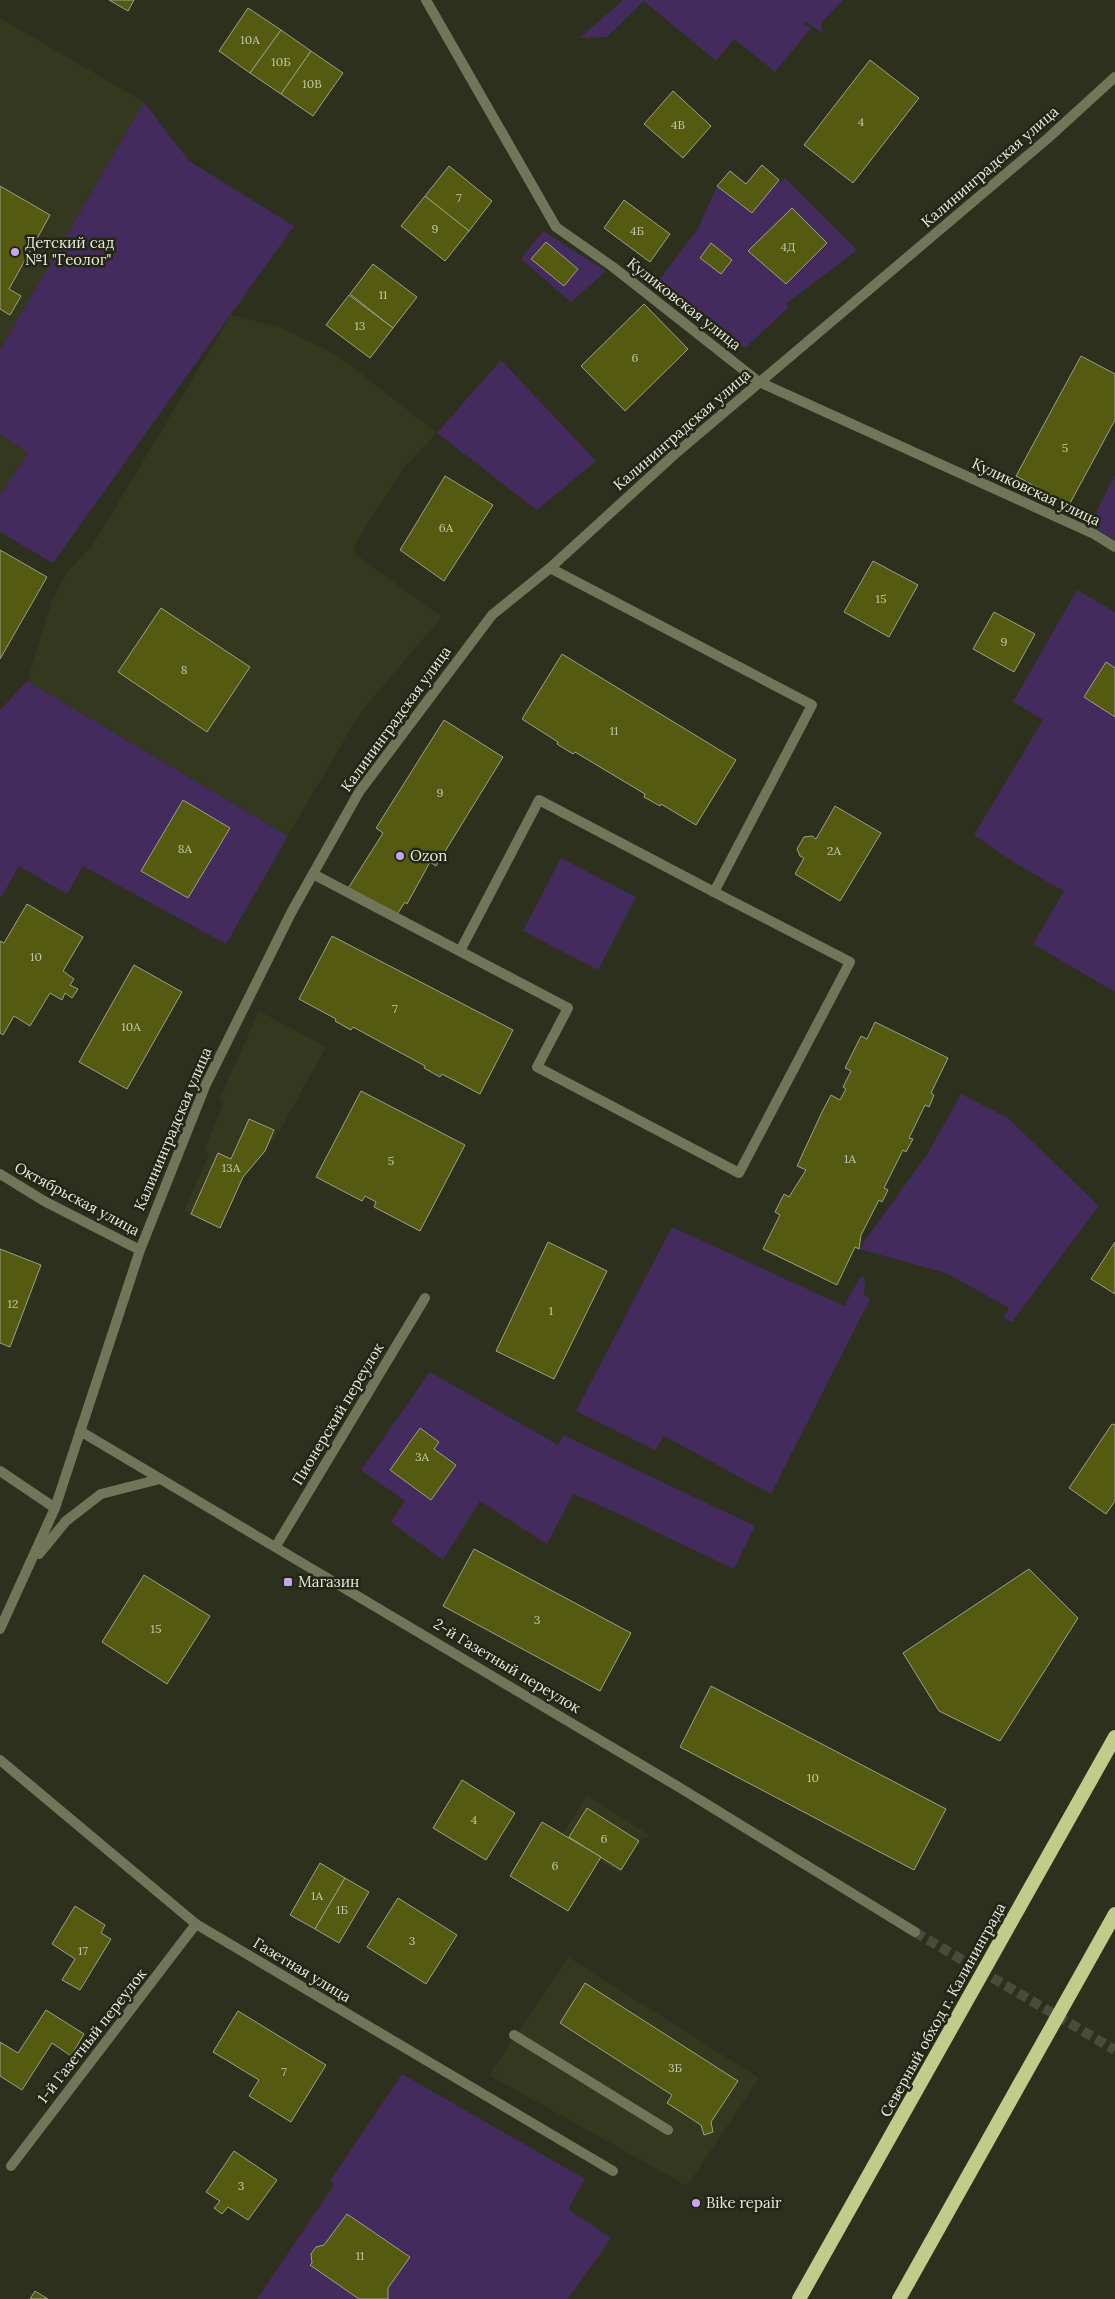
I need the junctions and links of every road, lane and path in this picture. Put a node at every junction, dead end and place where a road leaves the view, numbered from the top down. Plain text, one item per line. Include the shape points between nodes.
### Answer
1 (426, 0) edge
2 (1115, 77) edge
3 (759, 382) junction
4 (1115, 547) edge
5 (550, 568) junction
6 (313, 874) junction
7 (714, 892) junction
8 (460, 951) junction
9 (0, 1174) edge
10 (140, 1250) junction
11 (425, 1298) dead end
12 (80, 1432) junction
13 (0, 1471) edge
14 (160, 1479) junction
15 (55, 1508) junction
16 (276, 1546) junction
17 (31, 1565) junction
18 (0, 1629) edge
19 (1115, 1736) edge
20 (0, 1760) edge
21 (1115, 1914) edge
22 (196, 1924) junction
23 (915, 1932) tunnel mouth
24 (514, 2035) dead end
25 (668, 2130) dead end
26 (11, 2166) dead end
27 (613, 2171) dead end
28 (799, 2299) edge
29 (899, 2299) edge

1 - 3 street, Куликовская улица via 556,227 613,267
2 - 3 street, Калининградская улица via 1047,139
3 - 4 street, Куликовская улица via 1094,534
3 - 5 street, Калининградская улица
5 - 6 street, Калининградская улица via 492,615 359,792
5 - 7 street via 812,705
6 - 8 street
6 - 10 street, Калининградская улица via 206,1084
7 - 8 street via 539,800
7 - 8 street via 850,962 739,1173 537,1068 568,1008
9 - 10 street, Октябрьская улица
10 - 12 street, Калининградская улица
11 - 16 street, Пионерский переулок
12 - 14 street, 2-й Газетный переулок
12 - 15 street, Калининградская улица
13 - 15 street
14 - 16 street, 2-й Газетный переулок
14 - 17 street via 101,1494 66,1521
15 - 17 street, Калининградская улица
16 - 23 street, 2-й Газетный переулок
17 - 18 street, Калининградская улица
19 - 28 highway, Северный обход г. Калининграда
20 - 22 street, Газетная улица
21 - 29 highway
22 - 26 street, 1-й Газетный переулок
22 - 27 street, Газетная улица
24 - 25 street

